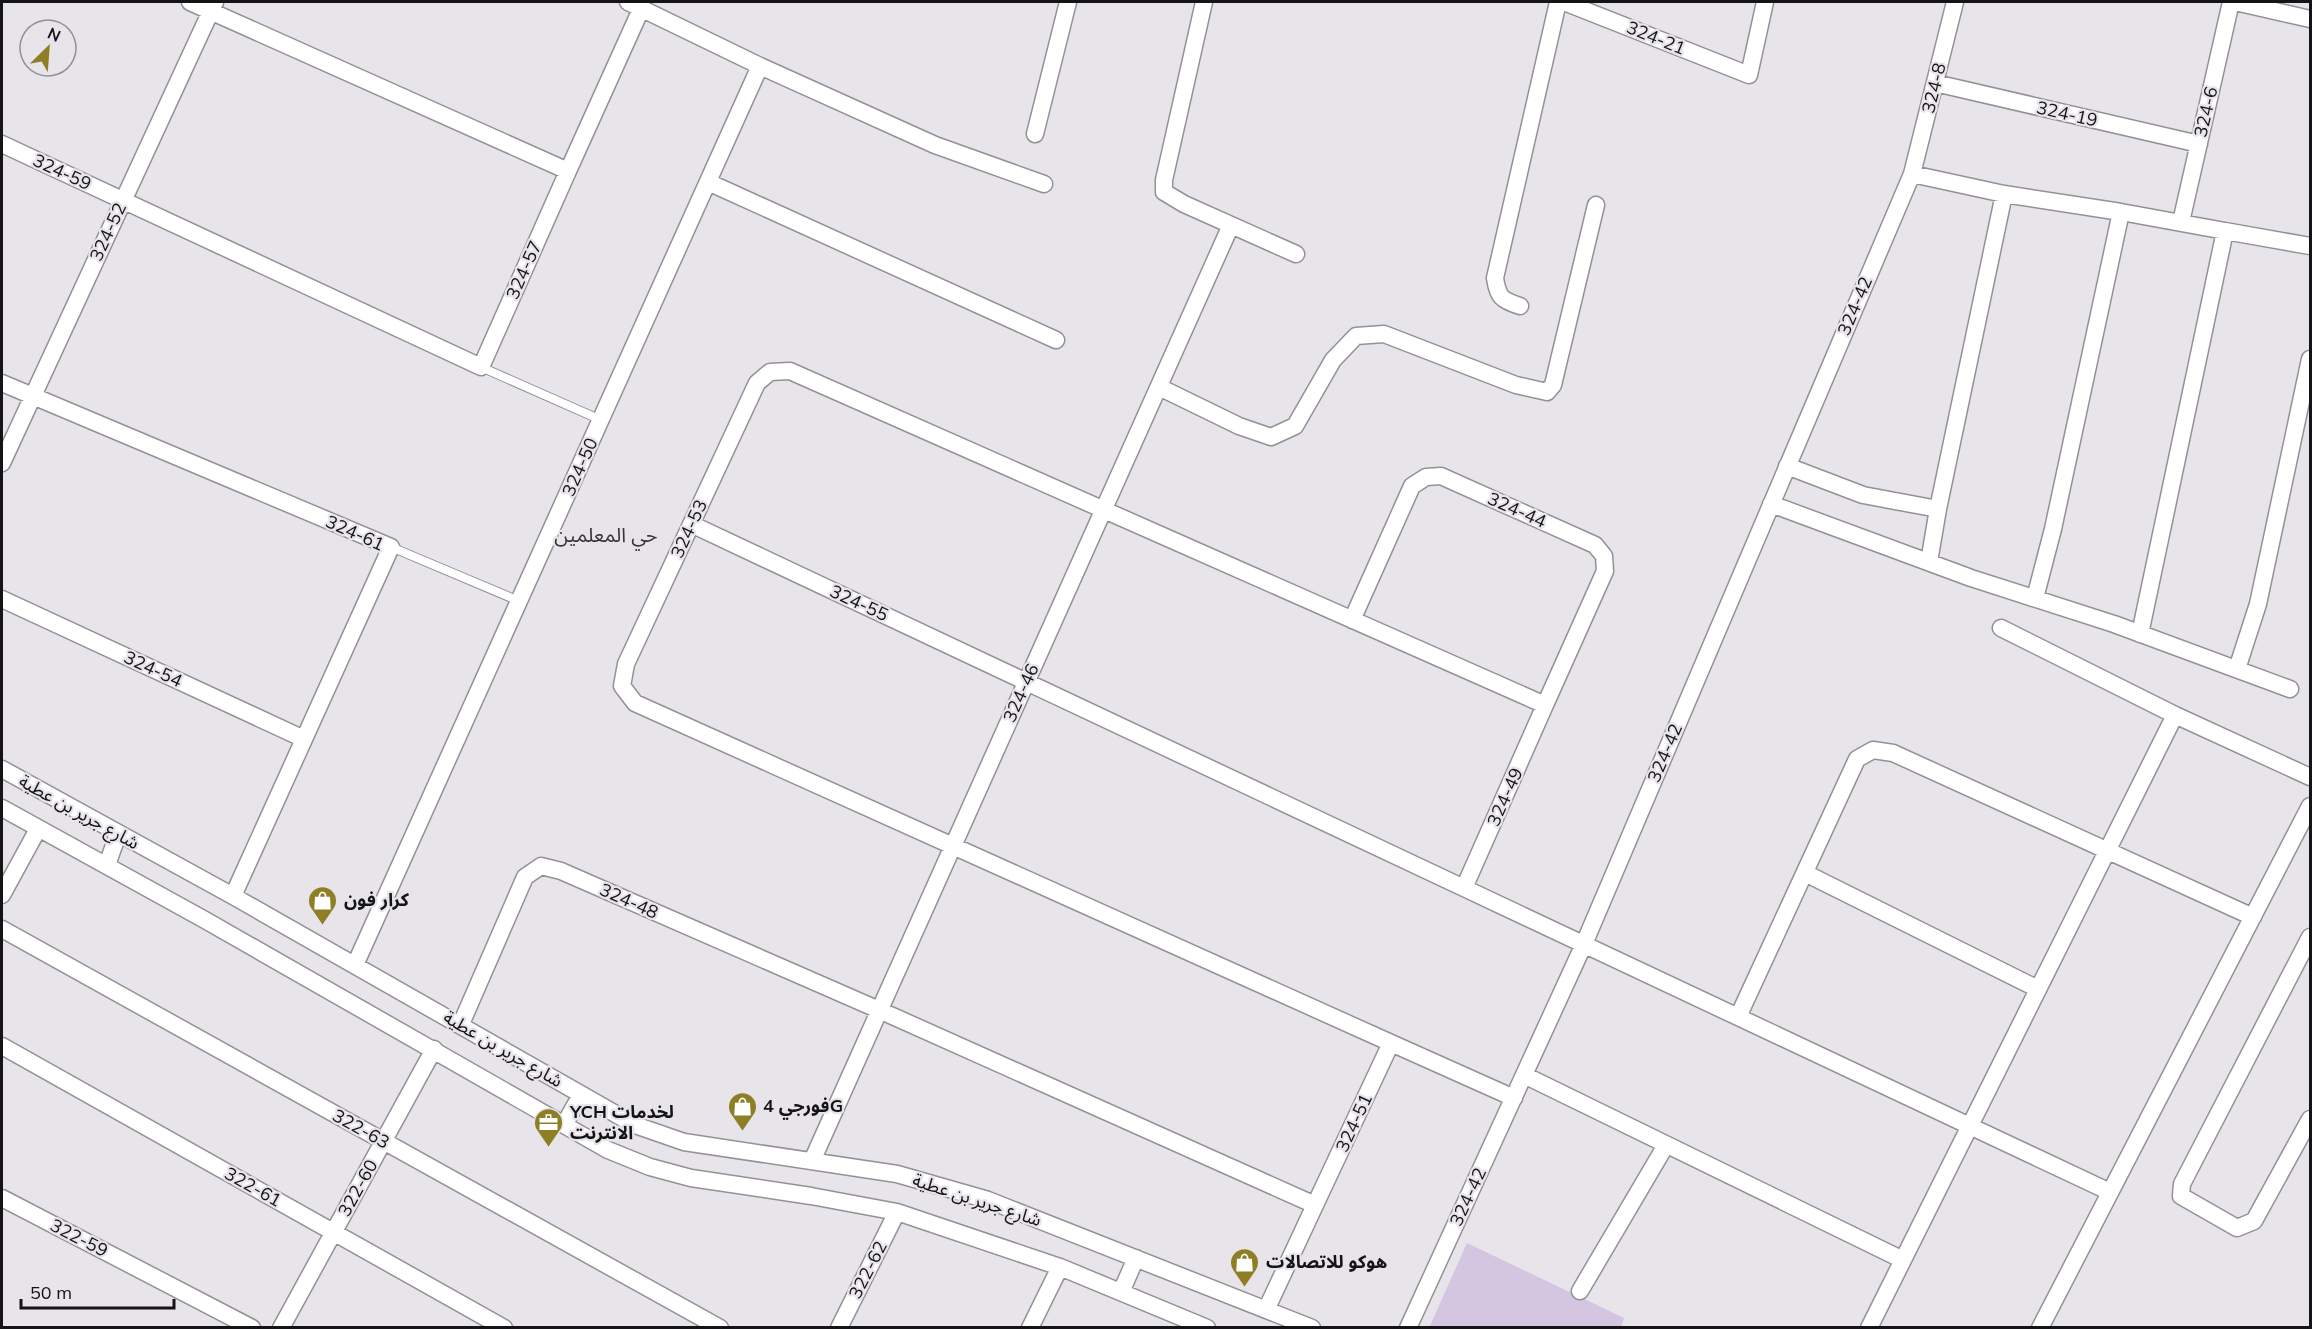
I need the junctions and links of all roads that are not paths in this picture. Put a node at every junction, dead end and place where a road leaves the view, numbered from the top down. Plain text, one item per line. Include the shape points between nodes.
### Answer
1 (190, 2) edge
2 (1068, 2) edge
3 (1204, 2) edge
4 (1558, 2) edge
5 (1564, 2) edge
6 (1765, 2) edge
7 (1955, 2) edge
8 (2233, 2) edge
9 (635, 4) edge
10 (213, 6) edge
11 (2310, 19) edge
12 (760, 66) junction
13 (1935, 83) junction
14 (1035, 134) dead end
15 (2, 144) edge
16 (2199, 144) junction
17 (568, 171) junction
18 (1912, 174) junction
19 (708, 182) junction
20 (1044, 183) dead end
21 (2004, 194) junction
22 (123, 200) junction
23 (1596, 205) dead end
24 (2121, 212) junction
25 (2181, 222) junction
26 (1231, 225) junction
27 (2225, 231) junction
28 (2310, 246) edge
29 (1296, 254) dead end
30 (1520, 306) dead end
31 (1056, 340) dead end
32 (2310, 359) edge
33 (481, 367) junction
34 (2, 383) edge
35 (1159, 387) junction
36 (32, 396) junction
37 (601, 420) junction
38 (2, 463) edge
39 (1787, 466) junction
40 (1771, 504) junction
41 (1104, 508) junction
42 (1938, 509) junction
43 (691, 524) junction
44 (391, 547) junction
45 (1929, 562) junction
46 (2035, 598) junction
47 (2, 599) edge
48 (519, 601) junction
49 (1352, 620) junction
50 (2001, 628) dead end
51 (2140, 634) junction
52 (2237, 669) junction
53 (1027, 682) junction
54 (2290, 690) dead end
55 (1545, 705) junction
56 (2175, 715) junction
57 (304, 738) junction
58 (2, 769) edge
59 (2310, 777) edge
60 (2310, 806) edge
61 (2, 808) edge
62 (38, 829) junction
63 (118, 834) junction
64 (953, 846) junction
65 (2108, 850) junction
66 (107, 865) junction
67 (1805, 873) junction
68 (1464, 888) junction
69 (2, 895) edge
70 (233, 896) junction
71 (2253, 917) junction
72 (2, 929) edge
73 (2310, 937) edge
74 (1584, 944) junction
75 (355, 966) junction
76 (2038, 989) junction
77 (879, 1010) junction
78 (1738, 1017) junction
79 (461, 1024) junction
80 (1391, 1043) junction
81 (2, 1046) edge
82 (434, 1049) junction
83 (1524, 1076) junction
84 (581, 1095) junction
85 (1514, 1098) junction
86 (2310, 1119) edge
87 (564, 1125) junction
88 (1970, 1125) junction
89 (383, 1141) junction
90 (1666, 1144) junction
91 (812, 1161) junction
92 (2110, 1192) junction
93 (2, 1198) edge
94 (1315, 1206) junction
95 (897, 1212) junction
96 (333, 1232) junction
97 (1136, 1258) junction
98 (1903, 1260) junction
99 (1060, 1267) junction
100 (1121, 1292) junction
101 (1580, 1292) dead end
102 (1267, 1308) junction
103 (1205, 1327) edge
104 (252, 1328) edge
105 (281, 1328) edge
106 (504, 1328) edge
107 (720, 1328) edge
108 (839, 1328) edge
109 (1030, 1328) edge
110 (1312, 1328) edge
111 (1407, 1328) edge
112 (1869, 1328) edge
113 (2040, 1328) edge

1 - 10 street
2 - 14 street
3 - 26 street via 1164,192
4 - 30 street via 1495,278 1497,293
5 - 6 street, 324-21 via 1749,75
7 - 13 street, 324-8
8 - 11 street
8 - 16 street, 324-6
9 - 12 street
9 - 17 street, 324-57
10 - 17 street
10 - 22 street, 324-52
12 - 19 street, 324-50
12 - 20 street via 935,145
13 - 16 street, 324-19
13 - 18 street, 324-8
15 - 22 street, 324-59
16 - 25 street, 324-6
17 - 33 street, 324-57
18 - 21 street
18 - 39 street, 324-42
19 - 31 street
19 - 37 street, 324-50
21 - 24 street
21 - 42 street
22 - 33 street
22 - 36 street, 324-52
23 - 35 street via 1553,385 1547,392 1516,385 1384,334 1356,336 1333,360 1295,426 1272,437 1239,426
24 - 25 street
24 - 46 street via 2054,530
25 - 27 street
26 - 29 street
26 - 35 street, 324-46
27 - 28 street
27 - 51 street
32 - 52 street via 2258,604
33 - 37 lane
34 - 36 street, 324-61
35 - 41 street, 324-46
36 - 38 street, 324-52
36 - 44 street, 324-61
37 - 48 street, 324-50
39 - 40 street, 324-42
39 - 42 street via 1863,495
40 - 45 street
40 - 74 street, 324-42
41 - 43 street, 324-53 via 790,371 780,371 770,372 757,383
41 - 49 street
41 - 53 street, 324-46
42 - 45 street
43 - 53 street, 324-55
43 - 64 street, 324-53 via 627,664 622,686 635,703
44 - 48 lane
44 - 57 street, 324-61
45 - 46 street
46 - 51 street
47 - 57 street, 324-54
48 - 75 street, 324-50
49 - 55 street
49 - 55 street, 324-44 via 1412,486 1426,477 1441,476 1595,545 1604,556 1605,571
50 - 56 street
51 - 52 street
52 - 54 street
53 - 64 street, 324-46
53 - 68 street
55 - 68 street, 324-49
56 - 59 street
56 - 65 street
57 - 70 street, 324-61
58 - 63 street, شارع جرير بن عطية
60 - 71 street
61 - 62 street, شارع جرير بن عطية
62 - 66 street, شارع جرير بن عطية
62 - 69 street
63 - 66 street
63 - 70 street, شارع جرير بن عطية
64 - 77 street, 324-46
64 - 80 street
65 - 67 street via 1893,753 1873,750 1857,759
65 - 71 street
65 - 76 street
66 - 82 street, شارع جرير بن عطية
67 - 76 street
67 - 78 street
68 - 74 street
70 - 75 street, شارع جرير بن عطية
71 - 92 street
72 - 89 street, 322-63
73 - 86 street via 2182,1184 2181,1196 2237,1228 2254,1221
74 - 78 street
74 - 83 street, 324-42
75 - 79 street, شارع جرير بن عطية
76 - 88 street
77 - 79 street, 324-48 via 561,871 541,866 525,877
77 - 91 street, 324-46
77 - 94 street
78 - 88 street
79 - 84 street, شارع جرير بن عطية
80 - 85 street
80 - 94 street, 324-51
81 - 96 street, 322-61
82 - 87 street, شارع جرير بن عطية
82 - 89 street, 322-60
83 - 85 street, 324-42
83 - 90 street
84 - 87 street
84 - 91 street, شارع جرير بن عطية via 635,1125 684,1142
85 - 111 street, 324-42
87 - 95 street, شارع جرير بن عطية via 609,1150 691,1178
88 - 92 street
88 - 98 street
89 - 96 street, 322-60
89 - 107 street, 322-63
90 - 98 street
90 - 101 street
91 - 97 street, شارع جرير بن عطية via 897,1174 988,1200
92 - 113 street
93 - 104 street, 322-59
94 - 102 street, 324-51
95 - 99 street, شارع جرير بن عطية
95 - 108 street, 322-62
96 - 105 street, 322-60
96 - 106 street, 322-61
97 - 100 street
97 - 102 street, شارع جرير بن عطية
98 - 112 street
99 - 100 street, شارع جرير بن عطية
99 - 109 street
100 - 103 street, شارع جرير بن عطية
102 - 110 street, شارع جرير بن عطية

